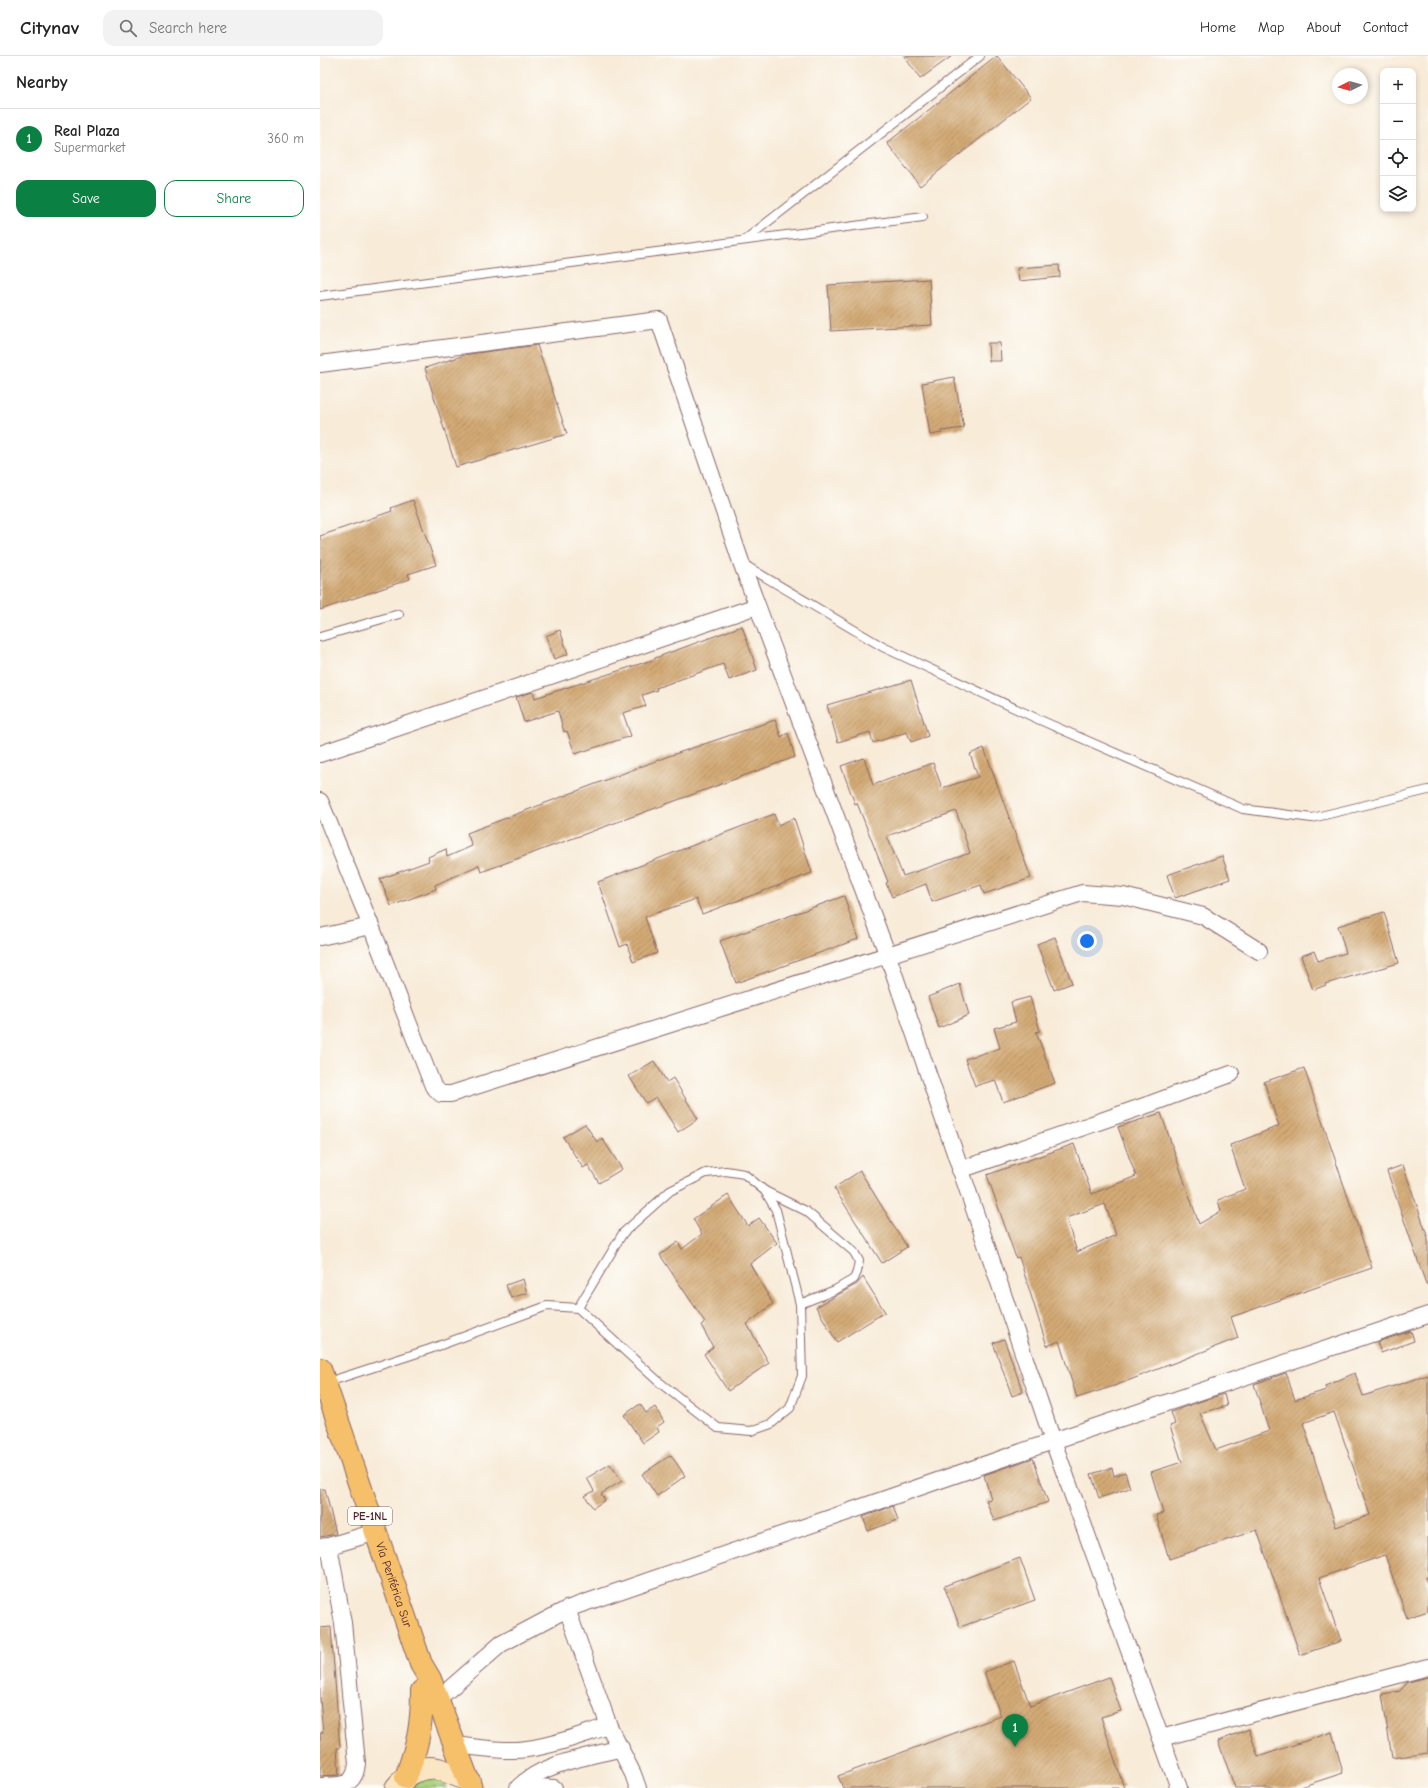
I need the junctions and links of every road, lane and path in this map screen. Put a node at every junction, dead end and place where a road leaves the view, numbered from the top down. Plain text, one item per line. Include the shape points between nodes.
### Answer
1 (980, 56) edge
2 (923, 217) dead end
3 (744, 240) junction
4 (320, 296) edge
5 (320, 364) edge
6 (741, 562) junction
7 (757, 606) junction
8 (399, 614) dead end
9 (320, 637) edge
10 (320, 754) edge
11 (1428, 790) edge
12 (320, 801) edge
13 (371, 926) junction
14 (320, 937) edge
15 (1259, 951) dead end
16 (888, 956) junction
17 (1231, 1074) dead end
18 (960, 1170) junction
19 (765, 1191) junction
20 (800, 1304) junction
21 (578, 1308) junction
22 (1428, 1315) edge
23 (323, 1376) edge
24 (1053, 1441) junction
25 (376, 1532) junction
26 (325, 1547) edge
27 (567, 1610) junction
28 (1428, 1667) edge
29 (430, 1695) junction
30 (609, 1726) junction
31 (1161, 1738) junction
32 (456, 1745) junction
33 (621, 1748) junction
34 (462, 1782) edge
35 (401, 1784) edge
36 (320, 1786) edge
37 (519, 1787) edge
38 (554, 1788) edge
39 (638, 1788) edge
40 (1179, 1788) edge

1 - 3 lane
2 - 3 lane
3 - 4 lane
5 - 6 street via 659,320
6 - 7 street
6 - 11 lane via 883,648 1242,809 1312,818
7 - 10 street
7 - 16 street
8 - 9 lane
12 - 13 street
13 - 14 street
13 - 16 street via 433,1086 441,1094 459,1092
15 - 16 street via 1203,916 1124,896 1082,893
16 - 18 street
17 - 18 street
18 - 24 street
19 - 20 lane via 776,1210
19 - 20 lane via 806,1211 854,1252 859,1262 854,1279
19 - 21 lane via 744,1174 726,1171 706,1173 670,1191 623,1233
20 - 21 lane via 802,1376 790,1408 771,1424 751,1431 718,1428 659,1382
21 - 23 lane via 547,1306 430,1349
22 - 24 street
23 - 25 highway, Vía Periférica Sur / PE-1NL
24 - 27 street
24 - 31 street
25 - 26 street
25 - 29 highway, Vía Periférica Sur / PE-1NL
26 - 36 street via 343,1623 357,1764 353,1780 348,1783
27 - 29 street via 501,1644
27 - 30 street
28 - 31 street
29 - 32 highway, Vía Periférica Sur / PE-1NL
29 - 34 highway, Vía Periférica Sur / PE-1NL
29 - 35 highway via 416,1749
30 - 32 street via 542,1746 518,1750
30 - 33 street
31 - 40 street
32 - 34 highway, Vía Periférica Sur / PE-1NL
33 - 37 street via 552,1767 536,1774
33 - 39 street
34 - 35 main road via 435,1767 420,1770
37 - 38 street

